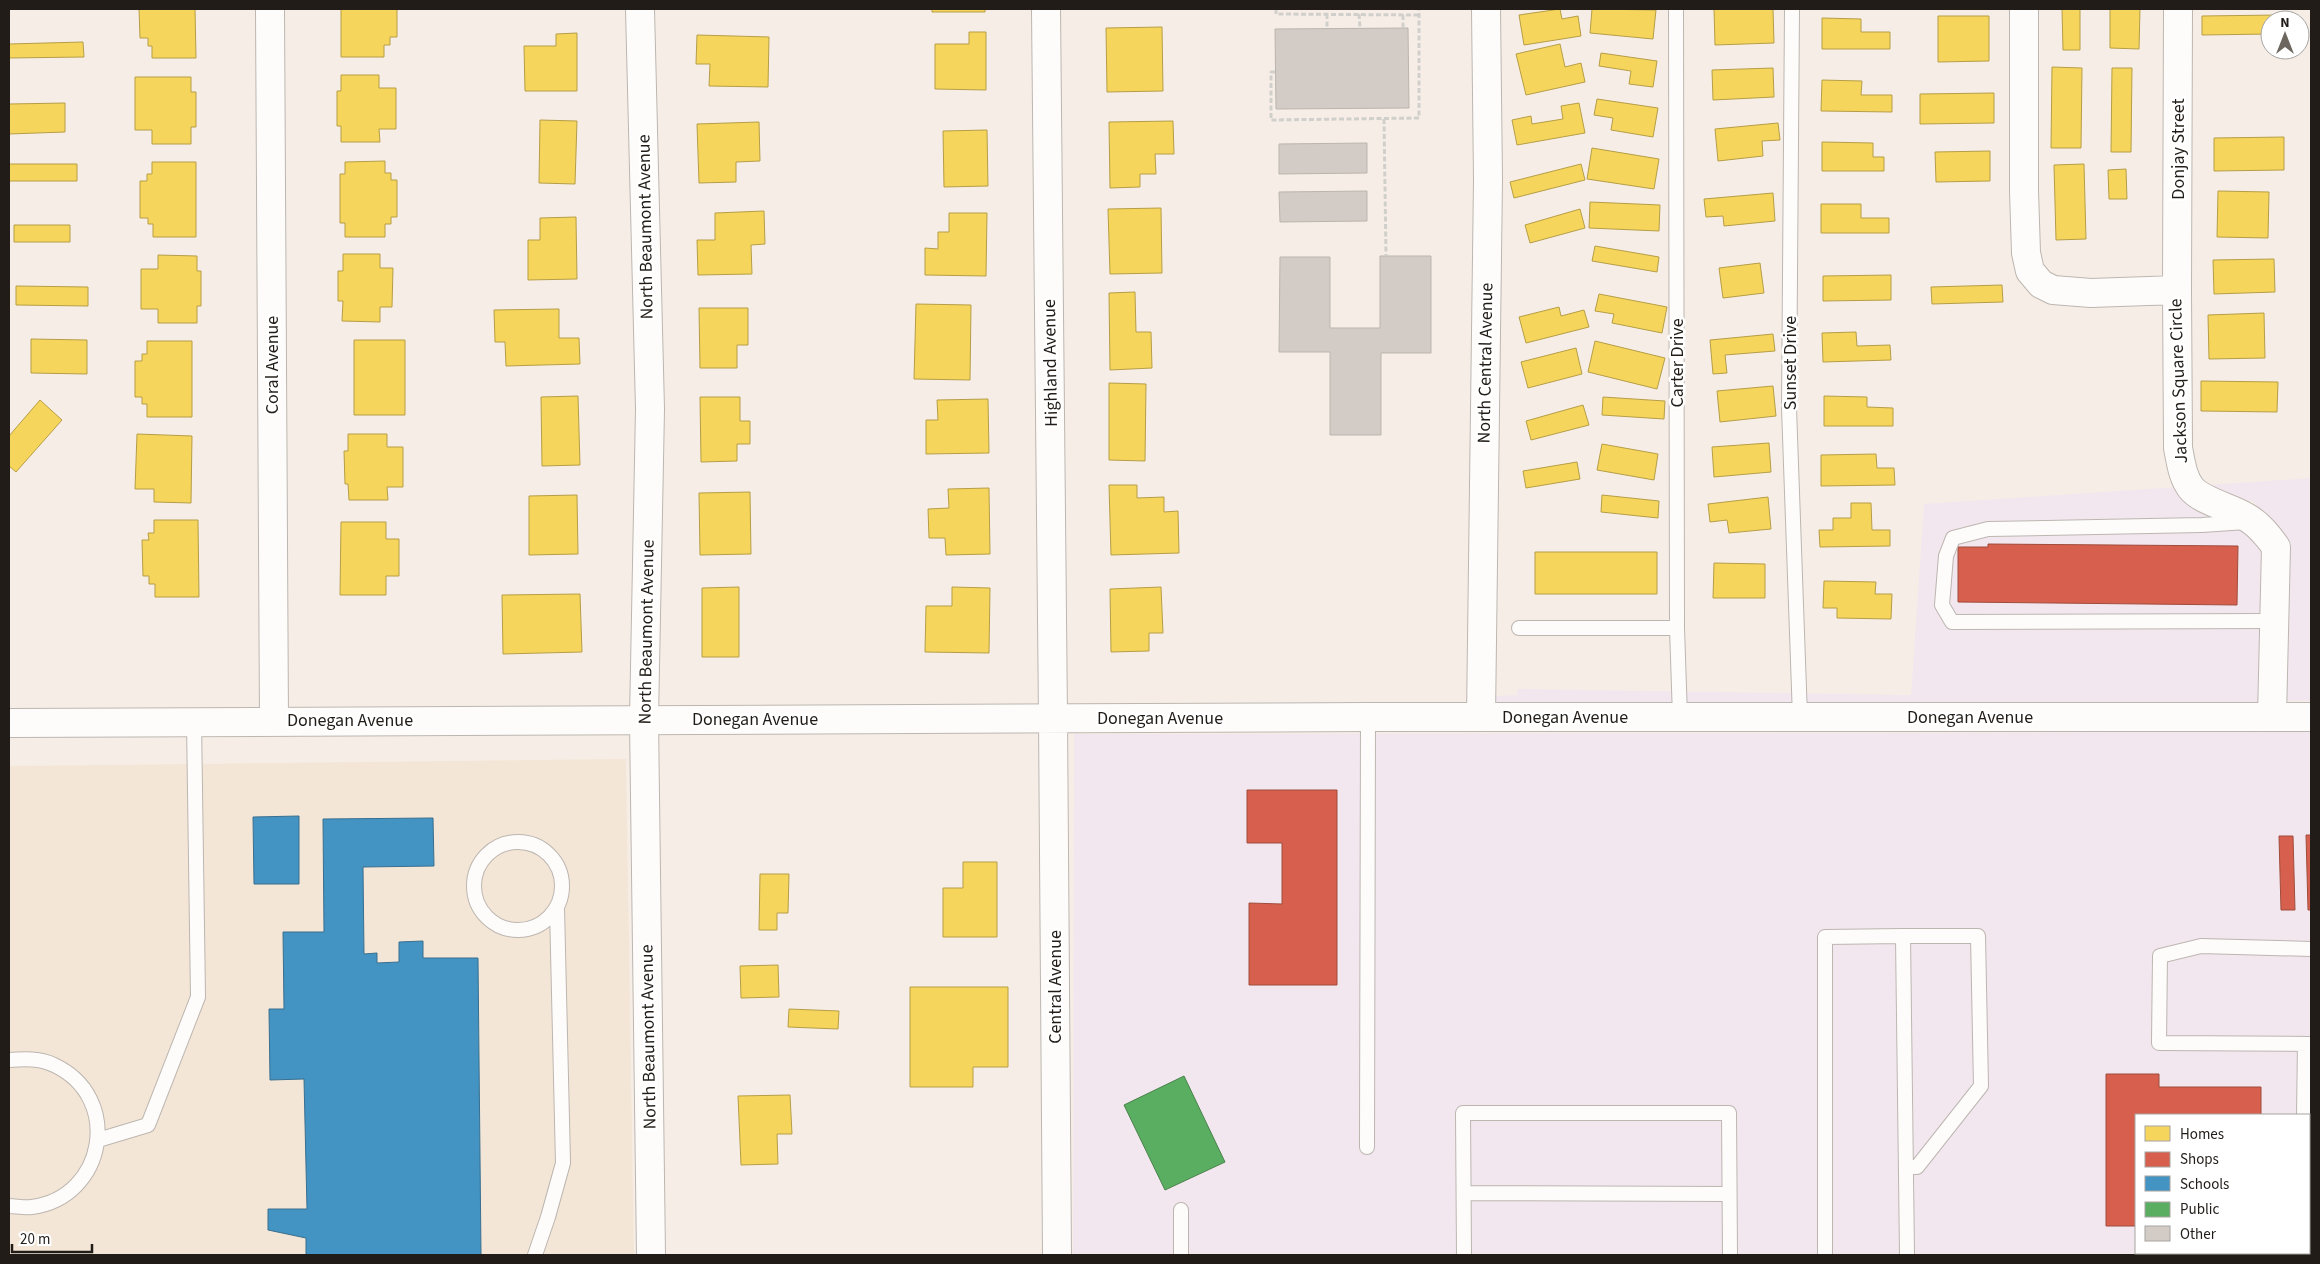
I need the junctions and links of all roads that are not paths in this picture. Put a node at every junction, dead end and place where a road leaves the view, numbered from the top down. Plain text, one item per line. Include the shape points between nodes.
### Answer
1 (270, 9) edge
2 (640, 9) edge
3 (1046, 9) edge
4 (1486, 9) edge
5 (1676, 9) edge
6 (1792, 9) edge
7 (2024, 9) edge
8 (2178, 9) edge
9 (2177, 290) junction
10 (2253, 522) junction
11 (2274, 621) junction
12 (1519, 628) dead end
13 (1677, 628) junction
14 (1368, 717) junction
15 (1481, 717) junction
16 (1680, 717) junction
17 (1800, 717) junction
18 (2272, 717) junction
19 (2311, 717) edge
20 (1053, 718) junction
21 (644, 719) junction
22 (194, 721) junction
23 (274, 721) junction
24 (9, 722) edge
25 (557, 908) junction
26 (1903, 936) junction
27 (2311, 949) edge
28 (2308, 1044) edge
29 (9, 1060) edge
30 (2304, 1114) edge
31 (98, 1140) junction
32 (1367, 1147) dead end
33 (1906, 1167) junction
34 (1464, 1193) junction
35 (1730, 1194) junction
36 (9, 1206) edge
37 (1181, 1210) dead end
38 (535, 1255) edge
39 (651, 1255) edge
40 (1057, 1255) edge
41 (1181, 1255) edge
42 (1464, 1255) edge
43 (1730, 1255) edge
44 (1825, 1255) edge
45 (1907, 1255) edge

1 - 23 street, Coral Avenue
2 - 21 street, North Beaumont Avenue via 650,409
3 - 20 street, Highland Avenue
4 - 15 street, North Central Avenue via 1488,190
5 - 13 lane, Carter Drive
6 - 17 lane, Sunset Drive via 1789,408
7 - 9 street, Jackson Square Circle via 2024,191 2026,253 2030,272 2041,284 2053,290 2092,293
8 - 9 street, Donjay Street
9 - 10 street, Jackson Square Circle via 2178,448 2182,472 2192,489
10 - 11 street, Jackson Square Circle via 2276,548
10 - 11 lane via 1988,529 1953,538 1946,556 1942,605 1952,622
11 - 18 street, Jackson Square Circle
12 - 13 lane
13 - 16 lane, Carter Drive
14 - 15 street, Donegan Avenue
14 - 20 street, Donegan Avenue
14 - 32 lane
15 - 16 street, Donegan Avenue
16 - 17 street, Donegan Avenue
17 - 18 street, Donegan Avenue
18 - 19 street, Donegan Avenue
20 - 21 street, Donegan Avenue
20 - 40 street, Central Avenue
21 - 23 street, Donegan Avenue
21 - 39 street, North Beaumont Avenue
22 - 23 street, Donegan Avenue
22 - 24 street, Donegan Avenue
22 - 31 lane via 198,997 148,1126
25 - 25 lane via 562,881 558,868 539,848 526,843 499,846 478,866 474,896 480,910 504,928 520,930 534,927
25 - 38 lane via 563,1163
26 - 33 lane
26 - 33 lane via 1978,936 1981,1086 1917,1168
26 - 44 lane via 1825,936
27 - 28 lane via 2201,946 2160,956 2160,1043
28 - 30 lane
29 - 31 lane via 30,1059 53,1065 73,1077 88,1095 97,1117
31 - 36 lane via 92,1165 76,1186 56,1200 31,1208
33 - 45 lane
34 - 35 lane
34 - 35 lane via 1463,1113 1729,1113
34 - 42 lane
35 - 43 lane
37 - 41 lane

